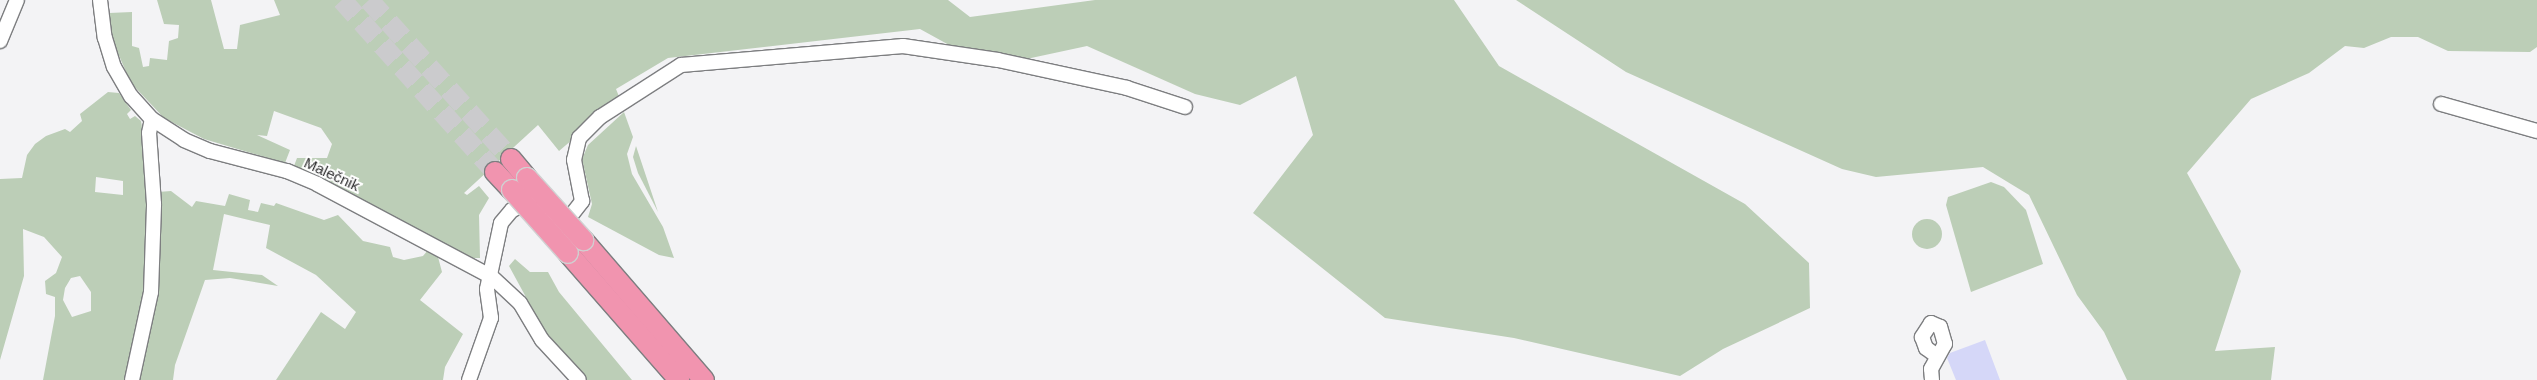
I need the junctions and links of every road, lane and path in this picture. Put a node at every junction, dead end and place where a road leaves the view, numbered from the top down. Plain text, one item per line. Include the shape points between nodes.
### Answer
1 (17, 0) edge
2 (100, 0) edge
3 (0, 41) edge
4 (2441, 104) dead end
5 (1186, 107) dead end
6 (152, 119) junction
7 (2537, 131) edge
8 (511, 159) tunnel mouth
9 (495, 172) tunnel mouth
10 (519, 184) junction
11 (492, 277) junction
12 (1937, 356) dead end
13 (132, 380) edge
14 (469, 380) edge
15 (579, 380) edge
16 (680, 380) edge
17 (704, 380) edge
18 (1932, 380) edge

1 - 3 street
2 - 6 street, Malečnik via 105,38 114,67 132,96
4 - 7 street
5 - 11 street via 1127,88 998,60 903,46 681,65 600,117 579,138 574,160 582,201 566,225 559,229 552,227 532,206 523,205 512,210 501,223 492,254
6 - 11 street, Malečnik via 184,140 210,151 287,171 317,184
6 - 13 street via 149,133 154,204 151,292
8 - 10 highway
9 - 10 highway
10 - 16 highway, bridge via 568,254
10 - 17 highway, bridge via 583,240
11 - 14 street via 487,289 491,318
11 - 15 street, Malečnik via 520,303 542,340
12 - 18 street

